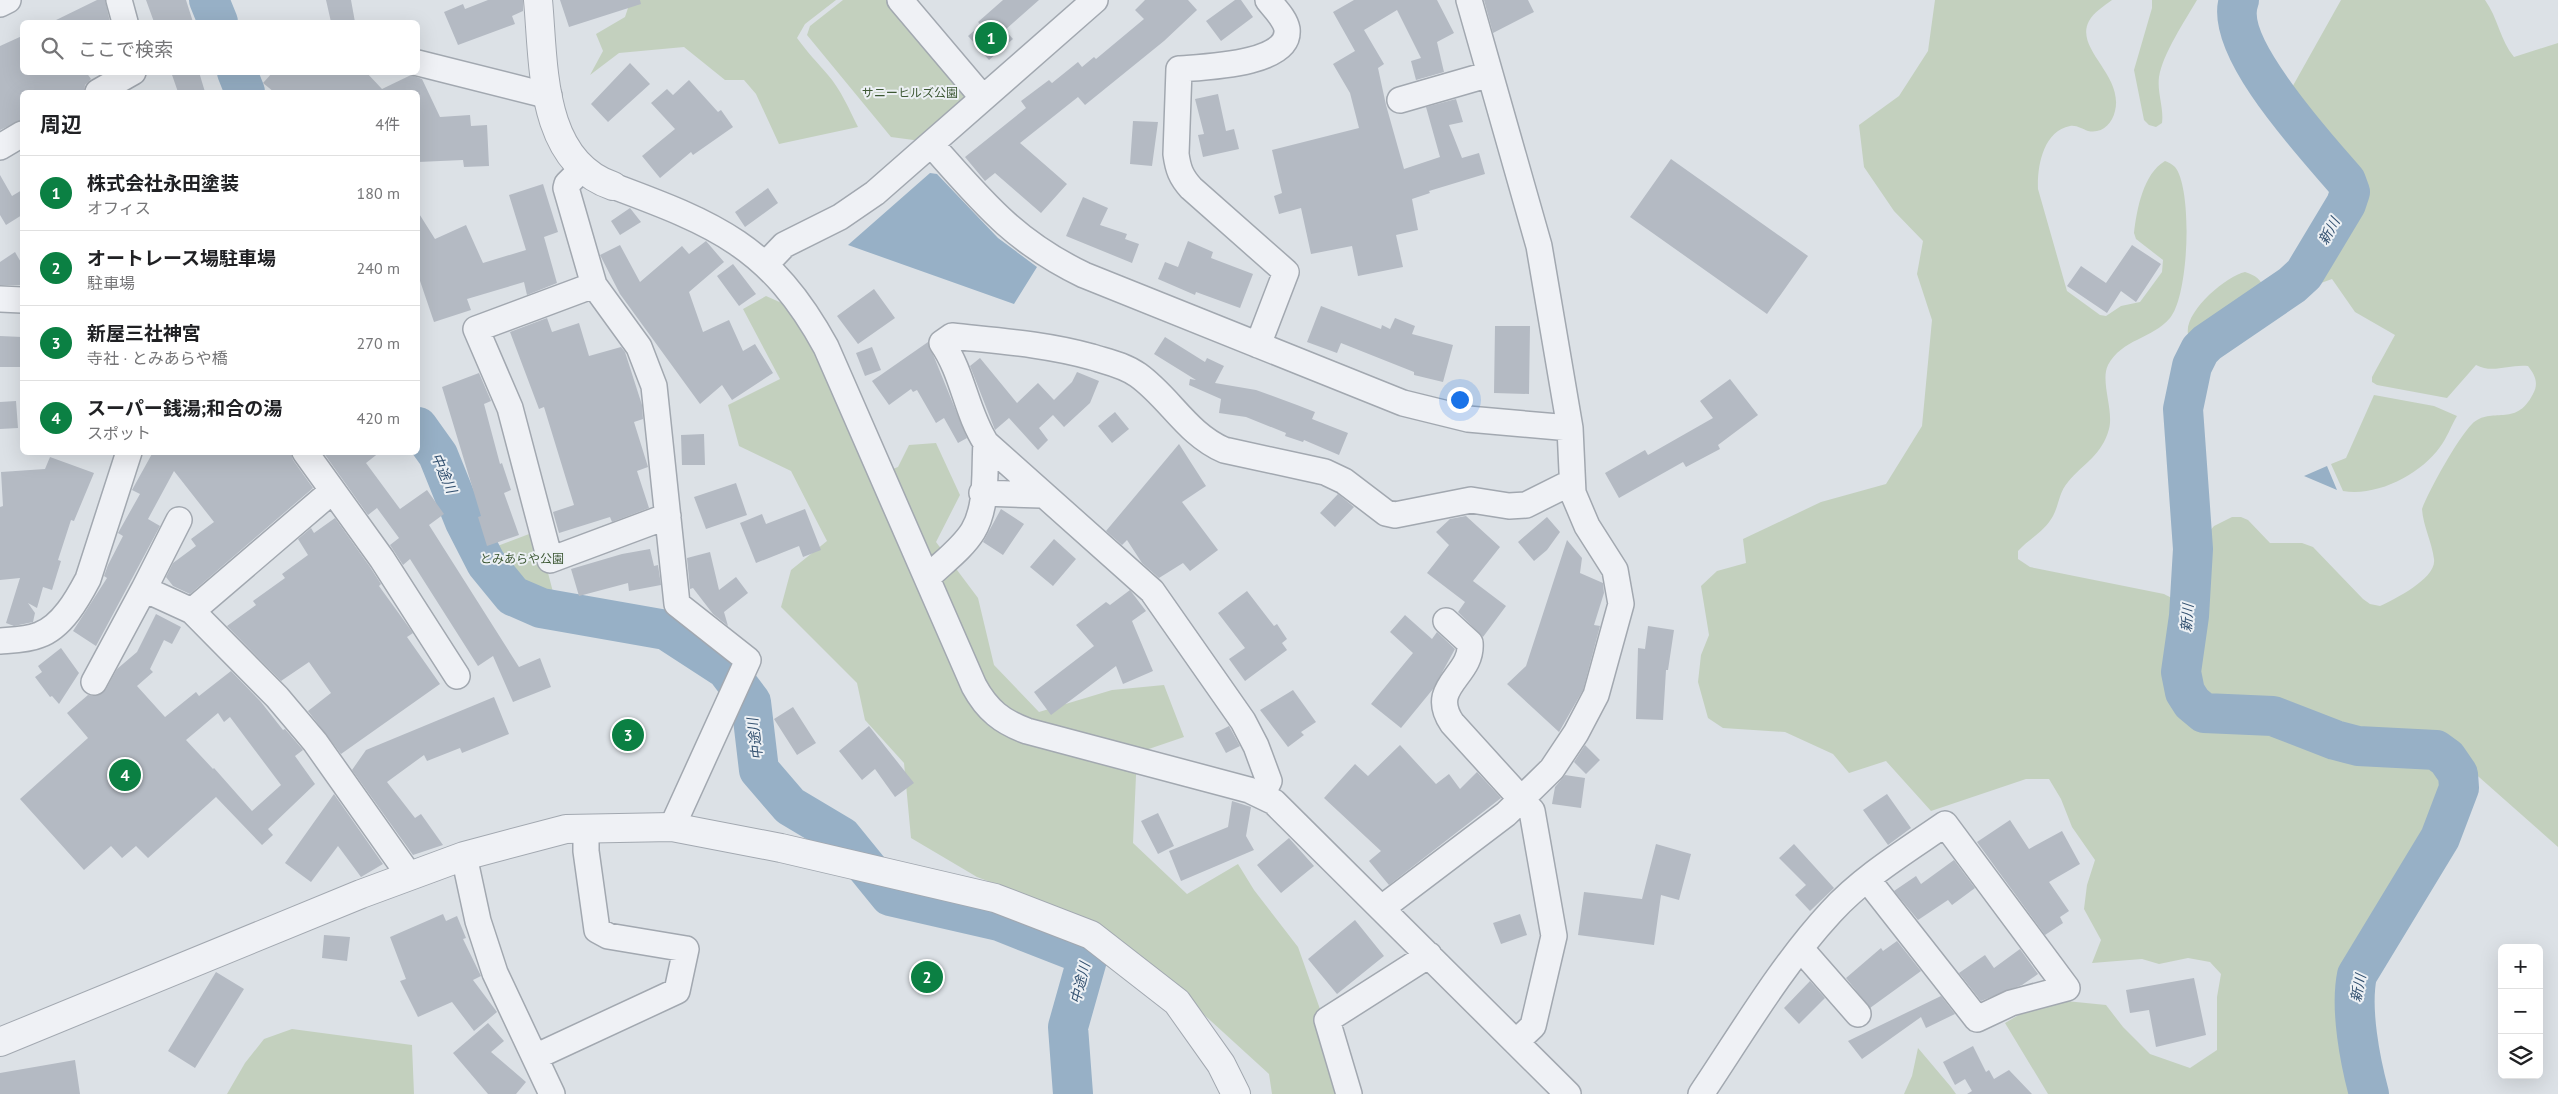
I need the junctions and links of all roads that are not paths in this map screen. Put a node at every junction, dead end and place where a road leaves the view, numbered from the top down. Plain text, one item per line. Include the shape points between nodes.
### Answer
1 (8, 0) edge
2 (119, 0) edge
3 (538, 0) edge
4 (900, 0) edge
5 (1095, 0) edge
6 (1268, 0) edge
7 (1469, 0) edge
8 (0, 4) edge
9 (124, 20) edge
10 (420, 64) edge
11 (1490, 74) junction
12 (128, 75) edge
13 (102, 90) edge
14 (549, 96) junction
15 (983, 98) junction
16 (1400, 100) dead end
17 (20, 135) edge
18 (931, 144) junction
19 (0, 147) edge
20 (583, 168) junction
21 (613, 186) joint
22 (765, 265) junction
23 (594, 285) junction
24 (0, 299) edge
25 (20, 300) edge
26 (1258, 345) junction
27 (1570, 428) junction
28 (986, 443) junction
29 (128, 455) edge
30 (307, 455) edge
31 (1572, 482) junction
32 (332, 492) junction
33 (982, 493) junction
34 (1041, 495) junction
35 (668, 516) junction
36 (178, 520) dead end
37 (927, 578) junction
38 (144, 589) junction
39 (192, 611) junction
40 (1446, 621) dead end
41 (0, 641) edge
42 (457, 676) dead end
43 (94, 682) dead end
44 (1262, 795) junction
45 (1522, 800) junction
46 (672, 827) junction
47 (586, 829) junction
48 (464, 856) junction
49 (409, 875) junction
50 (1868, 879) junction
51 (1382, 908) junction
52 (1801, 949) junction
53 (1429, 955) junction
54 (1858, 1014) dead end
55 (0, 1042) edge
56 (1516, 1042) junction
57 (535, 1057) junction
58 (552, 1094) edge
59 (1236, 1094) edge
60 (1350, 1094) edge
61 (1568, 1094) edge
62 (1701, 1094) edge

1 - 8 street
2 - 9 street
3 - 14 street
4 - 15 street
5 - 15 street
6 - 26 street via 1287,29 1285,41 1278,50 1236,64 1179,69 1176,145 1177,167 1182,178 1286,272
7 - 11 street
10 - 14 street
11 - 16 street
11 - 27 street via 1538,246
12 - 13 street
14 - 20 street via 560,138 568,153
15 - 18 street
17 - 19 street
18 - 22 street via 858,206 784,245
18 - 26 street via 1008,227 1057,262
20 - 21 street
20 - 23 street via 566,188
21 - 22 street via 712,226
22 - 37 street via 797,299 826,347
23 - 35 street via 639,347 654,386
23 - 35 street via 476,328 510,408 550,560
24 - 25 street
26 - 27 street via 1372,392 1435,412 1502,423
27 - 31 street
28 - 31 street via 976,427 955,367 942,343 952,336 1050,346 1118,364 1140,376 1187,426 1210,444 1232,452 1325,472 1344,481 1386,513 1403,514 1471,500 1518,506 1534,502
28 - 33 street
28 - 34 street
29 - 41 street via 88,578 78,598 42,635
30 - 32 street
31 - 45 street via 1579,510 1615,570 1621,604 1603,674 1587,714 1552,769
32 - 39 street
32 - 42 street via 382,559
33 - 34 street
33 - 37 street via 982,507 973,531
34 - 44 street via 1152,592 1250,733 1269,781
35 - 46 street via 677,604 748,660
36 - 38 street
37 - 44 street via 983,702 1010,725
38 - 39 street
38 - 43 street
39 - 49 street via 277,697 315,742
40 - 45 street via 1470,643 1471,653 1448,687 1444,699 1445,712
44 - 51 street via 1285,812
45 - 51 street
45 - 56 street via 1532,811 1554,936 1533,1026
46 - 47 street
46 - 59 street via 995,898 1091,935 1176,1002 1221,1064
47 - 48 street via 566,829
47 - 57 street via 597,930 608,936 686,949 676,991
48 - 49 street
48 - 57 street via 478,920 495,973
49 - 55 street
50 - 50 street via 1945,824 2068,988 2012,1003 1977,1020
50 - 52 street via 1831,911
51 - 53 street
52 - 54 street
52 - 62 street
53 - 56 street
53 - 60 street via 1327,1020
56 - 61 street
57 - 58 street

